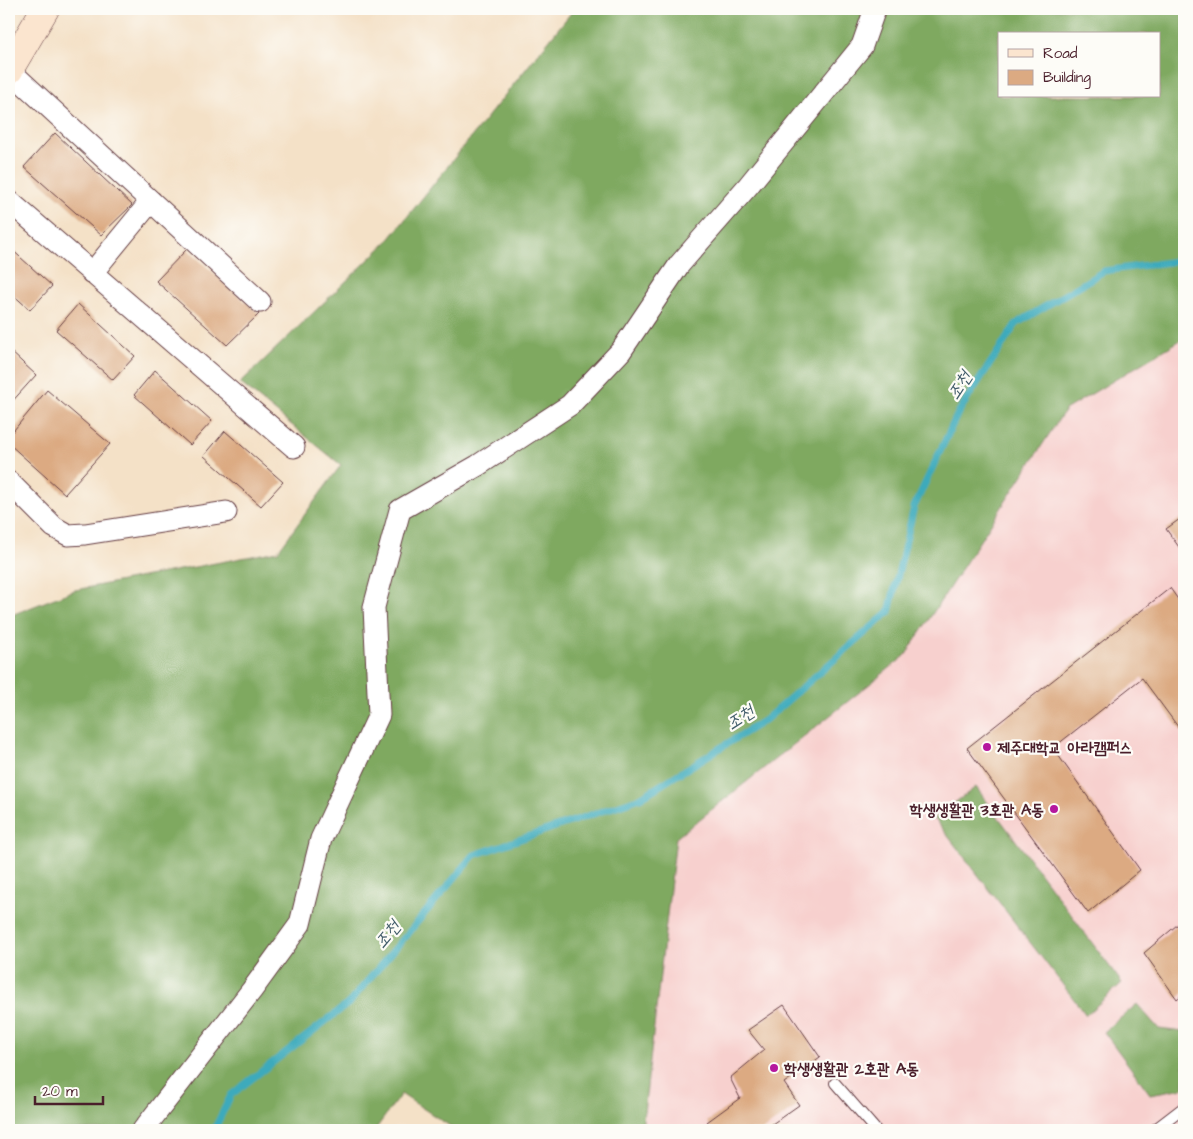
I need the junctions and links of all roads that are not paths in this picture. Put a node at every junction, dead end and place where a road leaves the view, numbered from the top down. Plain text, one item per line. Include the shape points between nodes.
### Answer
1 (44, 9) edge
2 (876, 9) edge
3 (9, 70) edge
4 (9, 201) edge
5 (151, 201) junction
6 (92, 273) junction
7 (260, 302) dead end
8 (294, 447) dead end
9 (9, 482) edge
10 (226, 512) dead end
11 (835, 1082) dead end
12 (1184, 1107) edge
13 (143, 1130) edge
14 (876, 1130) edge
15 (1154, 1130) edge

1 - 3 main road
2 - 13 street via 862,46 679,265 621,351 570,405 477,466 400,510 374,606 379,715 321,839 300,924
3 - 5 street
4 - 6 street
5 - 6 street
5 - 7 street
6 - 8 street
9 - 10 street via 54,526 68,535
11 - 14 lane
12 - 15 lane

